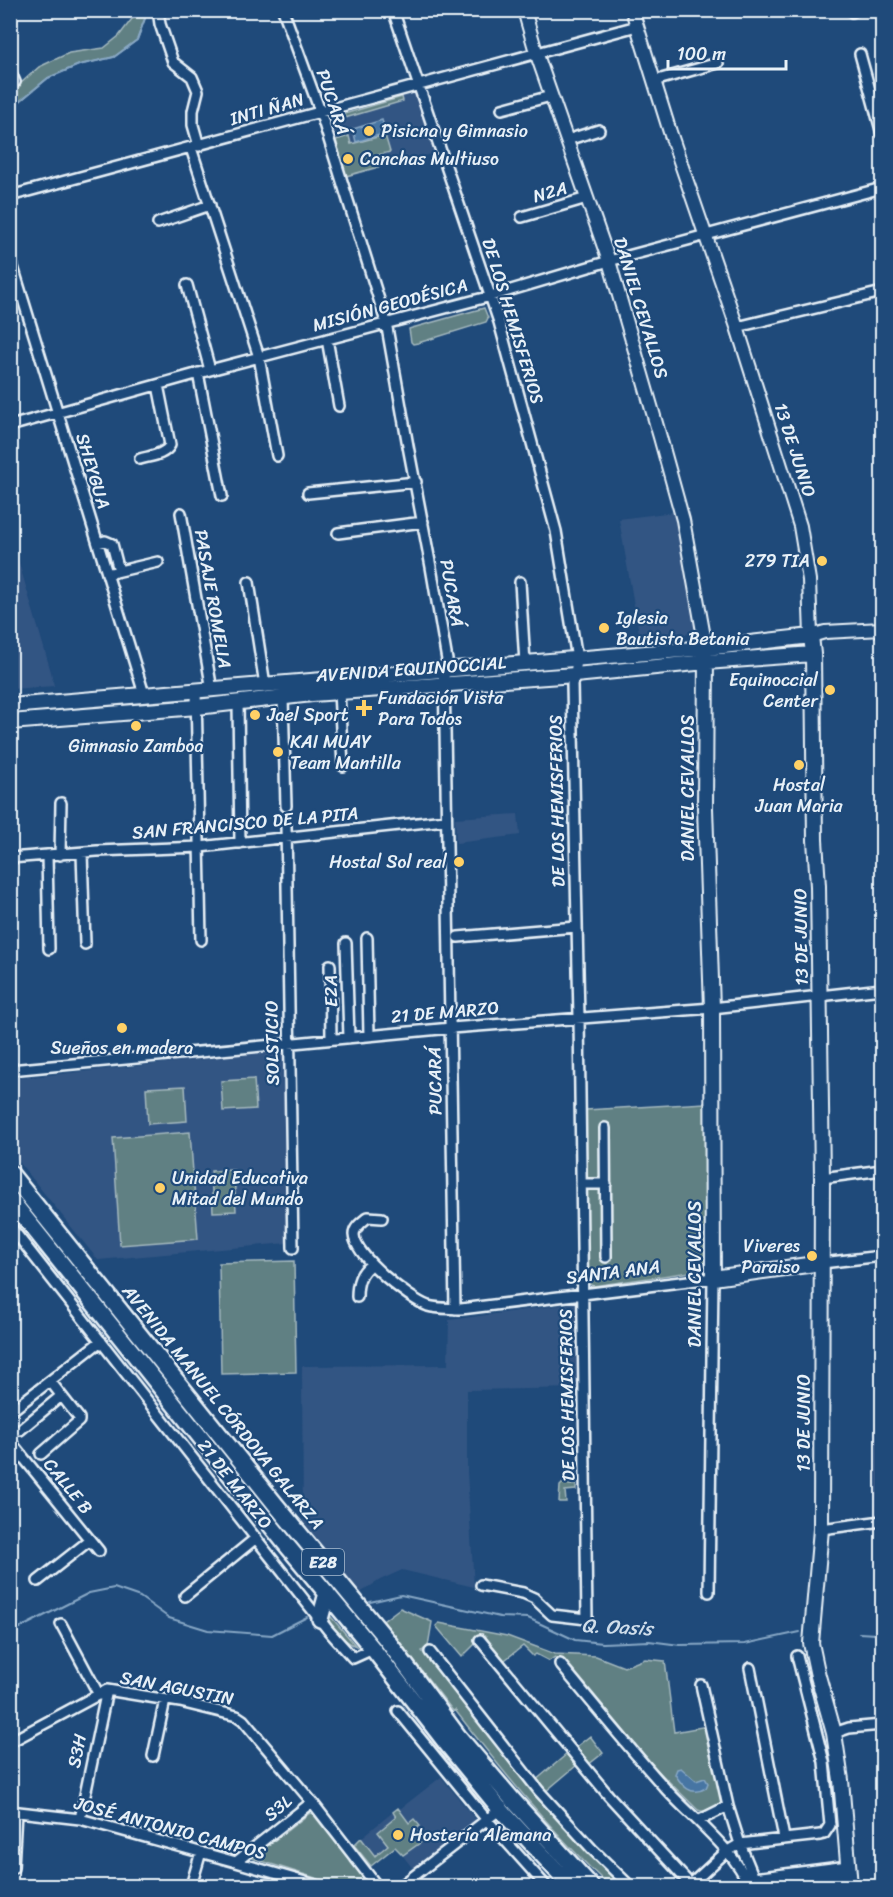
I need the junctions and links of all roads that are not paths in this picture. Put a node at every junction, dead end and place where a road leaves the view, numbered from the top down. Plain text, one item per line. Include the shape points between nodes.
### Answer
1 (158, 10) edge
2 (283, 10) edge
3 (393, 10) edge
4 (524, 10) edge
5 (632, 10) edge
6 (637, 26) junction
7 (536, 52) junction
8 (860, 54) dead end
9 (718, 63) dead end
10 (10, 71) edge
11 (654, 81) junction
12 (15, 82) dead end
13 (419, 84) junction
14 (551, 96) junction
15 (502, 109) dead end
16 (320, 111) junction
17 (599, 130) dead end
18 (882, 134) edge
19 (567, 140) junction
20 (195, 147) junction
21 (882, 188) edge
22 (10, 196) edge
23 (587, 198) junction
24 (210, 205) junction
25 (522, 217) dead end
26 (158, 223) dead end
27 (705, 236) junction
28 (10, 257) edge
29 (609, 261) junction
30 (187, 285) dead end
31 (882, 292) edge
32 (491, 296) junction
33 (386, 322) junction
34 (737, 327) junction
35 (327, 339) junction
36 (259, 357) junction
37 (210, 370) junction
38 (198, 373) junction
39 (158, 384) junction
40 (339, 406) dead end
41 (58, 414) junction
42 (10, 426) edge
43 (277, 456) dead end
44 (140, 459) dead end
45 (416, 482) junction
46 (308, 494) dead end
47 (222, 496) dead end
48 (181, 513) dead end
49 (423, 522) junction
50 (338, 533) dead end
51 (98, 543) junction
52 (158, 562) dead end
53 (118, 567) dead end
54 (107, 574) junction
55 (249, 582) dead end
56 (520, 582) dead end
57 (882, 629) edge
58 (811, 636) junction
59 (706, 648) junction
60 (813, 654) junction
61 (577, 658) junction
62 (706, 662) junction
63 (525, 663) junction
64 (444, 670) junction
65 (575, 675) junction
66 (265, 685) junction
67 (445, 685) junction
68 (212, 690) junction
69 (196, 691) junction
70 (339, 692) junction
71 (144, 694) junction
72 (283, 698) junction
73 (238, 703) junction
74 (10, 706) edge
75 (197, 707) junction
76 (10, 722) edge
77 (295, 741) dead end
78 (284, 742) junction
79 (343, 766) dead end
80 (60, 803) dead end
81 (286, 806) dead end
82 (445, 820) junction
83 (286, 825) dead end
84 (286, 837) junction
85 (240, 843) junction
86 (200, 848) junction
87 (82, 853) junction
88 (47, 855) junction
89 (60, 855) junction
90 (10, 858) edge
91 (576, 927) junction
92 (458, 937) dead end
93 (367, 938) dead end
94 (201, 940) dead end
95 (346, 943) dead end
96 (85, 944) dead end
97 (49, 949) dead end
98 (330, 965) dead end
99 (882, 989) edge
100 (819, 997) junction
101 (712, 1008) junction
102 (579, 1017) junction
103 (451, 1028) junction
104 (369, 1036) junction
105 (349, 1038) junction
106 (331, 1039) junction
107 (289, 1043) junction
108 (10, 1070) edge
109 (605, 1128) dead end
110 (882, 1170) edge
111 (10, 1173) edge
112 (822, 1178) junction
113 (581, 1184) junction
114 (606, 1184) junction
115 (10, 1199) edge
116 (381, 1218) dead end
117 (10, 1227) edge
118 (293, 1248) dead end
119 (882, 1256) edge
120 (606, 1257) dead end
121 (822, 1263) junction
122 (372, 1264) junction
123 (714, 1278) junction
124 (582, 1293) junction
125 (357, 1297) dead end
126 (455, 1309) junction
127 (141, 1335) junction
128 (101, 1341) junction
129 (129, 1346) junction
130 (50, 1381) junction
131 (62, 1395) junction
132 (10, 1412) edge
133 (190, 1424) junction
134 (20, 1430) dead end
135 (176, 1436) junction
136 (10, 1441) edge
137 (41, 1454) dead end
138 (882, 1521) edge
139 (821, 1529) junction
140 (256, 1538) junction
141 (90, 1540) junction
142 (284, 1542) junction
143 (99, 1551) dead end
144 (268, 1554) junction
145 (38, 1581) dead end
146 (481, 1585) dead end
147 (709, 1592) dead end
148 (327, 1593) junction
149 (185, 1596) dead end
150 (320, 1619) junction
151 (61, 1624) dead end
152 (480, 1640) dead end
153 (373, 1649) junction
154 (430, 1652) dead end
155 (797, 1656) dead end
156 (560, 1665) dead end
157 (750, 1668) dead end
158 (701, 1685) dead end
159 (103, 1693) junction
160 (165, 1700) junction
161 (398, 1711) dead end
162 (882, 1725) edge
163 (834, 1733) junction
164 (10, 1742) edge
165 (153, 1756) dead end
166 (312, 1802) junction
167 (506, 1804) junction
168 (728, 1806) junction
169 (14, 1812) edge
170 (80, 1819) junction
171 (487, 1820) junction
172 (698, 1821) junction
173 (784, 1838) junction
174 (740, 1844) junction
175 (201, 1852) junction
176 (726, 1852) junction
177 (237, 1862) junction
178 (13, 1868) dead end
179 (848, 1876) edge
180 (749, 1883) edge
181 (831, 1884) dead end
182 (690, 1886) edge
183 (191, 1887) edge
184 (319, 1887) edge
185 (377, 1887) edge
186 (400, 1887) edge
187 (546, 1887) edge
188 (571, 1887) edge
189 (591, 1887) edge
190 (630, 1887) edge
191 (808, 1887) edge

1 - 20 street via 173,62 192,78 198,91 193,111
2 - 16 street, PUCARÁ
3 - 13 street, DE LOS HEMISFERIOS
4 - 7 street, DANIEL CEVALLOS
5 - 6 street, 13 DE JUNIO
6 - 7 street, INTI ÑAN
6 - 11 street, 13 DE JUNIO
7 - 13 street, INTI ÑAN
7 - 14 street, DANIEL CEVALLOS
8 - 18 street
9 - 11 street
10 - 12 street
11 - 27 street, 13 DE JUNIO
13 - 16 street, INTI ÑAN
13 - 32 street, DE LOS HEMISFERIOS
14 - 15 street
14 - 19 street, DANIEL CEVALLOS
16 - 20 street, INTI ÑAN
16 - 33 street, PUCARÁ
17 - 19 street
19 - 23 street, DANIEL CEVALLOS
20 - 22 street, INTI ÑAN
20 - 24 street
21 - 27 street, MISIÓN GEODÉSICA
23 - 25 street, N2A
23 - 29 street, DANIEL CEVALLOS
24 - 26 street
24 - 36 street
27 - 29 street, MISIÓN GEODÉSICA
27 - 34 street, 13 DE JUNIO
28 - 41 street, SHEYGUA
29 - 32 street, MISIÓN GEODÉSICA
29 - 59 street, DANIEL CEVALLOS via 683,520
30 - 37 street
31 - 34 street
32 - 33 street, MISIÓN GEODÉSICA
32 - 61 street, DE LOS HEMISFERIOS via 556,531
33 - 35 street, MISIÓN GEODÉSICA
33 - 45 street, PUCARÁ
34 - 58 street, 13 DE JUNIO via 800,526 809,580
35 - 36 street, MISIÓN GEODÉSICA
35 - 40 street
36 - 37 street, MISIÓN GEODÉSICA
36 - 43 street
37 - 38 street, MISIÓN GEODÉSICA
38 - 39 street, MISIÓN GEODÉSICA
38 - 47 street
39 - 41 street, MISIÓN GEODÉSICA
39 - 44 street via 170,445 163,453
41 - 42 street, MISIÓN GEODÉSICA
41 - 51 street, SHEYGUA
45 - 46 street
45 - 49 street, PUCARÁ
48 - 68 street, PASAJE ROMELIA
49 - 50 street
49 - 64 street, PUCARÁ via 447,660
51 - 53 street via 112,544
51 - 54 street, SHEYGUA
52 - 54 street
54 - 71 street, SHEYGUA
55 - 66 street
56 - 63 street
57 - 58 street
58 - 59 main road, AVENIDA EQUINOCCIAL
58 - 60 main road, 13 DE JUNIO
59 - 61 main road, AVENIDA EQUINOCCIAL
59 - 62 main road, DANIEL CEVALLOS
60 - 62 main road, AVENIDA EQUINOCCIAL
60 - 100 main road, 13 DE JUNIO
61 - 63 main road, AVENIDA EQUINOCCIAL
61 - 65 street, DE LOS HEMISFERIOS
62 - 65 main road, AVENIDA EQUINOCCIAL
62 - 101 main road, DANIEL CEVALLOS via 705,808
63 - 64 main road, AVENIDA EQUINOCCIAL
64 - 66 main road, AVENIDA EQUINOCCIAL
64 - 67 street, PUCARÁ
65 - 67 main road, AVENIDA EQUINOCCIAL
65 - 91 street, DE LOS HEMISFERIOS via 572,684
66 - 68 main road, AVENIDA EQUINOCCIAL
67 - 70 main road, AVENIDA EQUINOCCIAL
67 - 82 street, PUCARÁ
68 - 69 main road, AVENIDA EQUINOCCIAL
69 - 71 main road, AVENIDA EQUINOCCIAL
69 - 75 street
70 - 72 main road, AVENIDA EQUINOCCIAL
70 - 79 street
71 - 74 main road, AVENIDA EQUINOCCIAL
72 - 73 main road, AVENIDA EQUINOCCIAL
72 - 78 street
73 - 75 main road, AVENIDA EQUINOCCIAL
73 - 85 street
75 - 76 main road, AVENIDA EQUINOCCIAL
75 - 86 street
77 - 78 street
78 - 81 street
80 - 89 street
82 - 84 street, SAN FRANCISCO DE LA PITA
82 - 103 street, PUCARÁ
83 - 84 street, SOLSTICIO
84 - 85 street, SAN FRANCISCO DE LA PITA
84 - 107 street, SOLSTICIO
85 - 86 street, SAN FRANCISCO DE LA PITA
86 - 87 street, SAN FRANCISCO DE LA PITA
86 - 94 street
87 - 89 street, SAN FRANCISCO DE LA PITA
87 - 96 street
88 - 89 street, SAN FRANCISCO DE LA PITA
88 - 90 street, SAN FRANCISCO DE LA PITA
88 - 97 street
91 - 92 street
91 - 102 street, DE LOS HEMISFERIOS
93 - 104 street
95 - 105 street, E2A
98 - 106 street
99 - 100 street, 21 DE MARZO
100 - 101 street, 21 DE MARZO
100 - 112 main road, 13 DE JUNIO
101 - 102 street, 21 DE MARZO
101 - 123 main road, DANIEL CEVALLOS
102 - 103 street, 21 DE MARZO
102 - 113 street, DE LOS HEMISFERIOS
103 - 104 street, 21 DE MARZO
103 - 126 street, PUCARÁ
104 - 105 street, 21 DE MARZO
105 - 106 street, 21 DE MARZO
106 - 107 street, 21 DE MARZO
107 - 108 street, 21 DE MARZO
107 - 118 street, SOLSTICIO
109 - 114 street
110 - 112 street
111 - 127 main road, AVENIDA MANUEL CÓRDOVA GALARZA / E28
112 - 121 main road, 13 DE JUNIO
113 - 114 street
113 - 124 street, DE LOS HEMISFERIOS
114 - 120 street
115 - 129 main road, AVENIDA MANUEL CÓRDOVA GALARZA / E28
116 - 122 street, SANTA ANA via 368,1218 356,1228 354,1236
117 - 128 street, 21 DE MARZO
119 - 121 street, SANTA ANA
121 - 123 main road, SANTA ANA
121 - 139 main road, 13 DE JUNIO
122 - 125 street via 362,1273
122 - 126 street, SANTA ANA via 426,1305
123 - 124 street, SANTA ANA
123 - 147 street, DANIEL CEVALLOS
124 - 126 street, SANTA ANA
124 - 146 street, DE LOS HEMISFERIOS via 587,1619 552,1616 524,1593
127 - 129 main road
127 - 167 main road, AVENIDA MANUEL CÓRDOVA GALARZA / E28 via 282,1513 351,1590
128 - 130 street
128 - 135 street, 21 DE MARZO
129 - 133 main road, AVENIDA MANUEL CÓRDOVA GALARZA / E28
130 - 131 street
130 - 132 street
131 - 134 street
131 - 137 street via 79,1421
133 - 135 street, 21 DE MARZO
133 - 142 main road, AVENIDA MANUEL CÓRDOVA GALARZA / E28
135 - 140 street, 21 DE MARZO
136 - 141 street, CALLE B
138 - 139 street
139 - 163 main road, 13 DE JUNIO via 811,1643
140 - 144 street, 21 DE MARZO
140 - 149 street
141 - 143 street, CALLE B
141 - 145 street
142 - 144 street, 21 DE MARZO
142 - 148 main road, AVENIDA MANUEL CÓRDOVA GALARZA / E28
144 - 150 street, 21 DE MARZO
148 - 150 main road
148 - 153 main road, AVENIDA MANUEL CÓRDOVA GALARZA / E28
150 - 153 street, 21 DE MARZO via 353,1658
151 - 159 street
152 - 182 street via 609,1796
153 - 167 main road, AVENIDA MANUEL CÓRDOVA GALARZA / E28
154 - 190 street via 539,1791
155 - 173 street via 824,1762 830,1825 824,1834
156 - 172 street via 666,1790
157 - 173 street
158 - 168 street
159 - 160 street, SAN AGUSTIN
159 - 164 street, SAN AGUSTIN
159 - 170 street, S3H
160 - 165 street
160 - 166 street, SAN AGUSTIN via 243,1720
161 - 171 street
162 - 163 street
163 - 179 main road, 13 DE JUNIO
166 - 177 street, S3L
166 - 185 street, SAN AGUSTIN
167 - 171 street
167 - 188 main road, AVENIDA MANUEL CÓRDOVA GALARZA / E28
167 - 189 main road, AVENIDA MANUEL CÓRDOVA GALARZA / E28
168 - 172 street
168 - 174 street
169 - 170 street, JOSÉ ANTONIO CAMPOS
169 - 178 street
170 - 175 street, JOSÉ ANTONIO CAMPOS
171 - 186 street
171 - 187 street
172 - 176 street
173 - 174 street
174 - 176 street
174 - 180 street
175 - 177 street, JOSÉ ANTONIO CAMPOS
175 - 183 street
176 - 180 street
176 - 182 street
177 - 184 street, JOSÉ ANTONIO CAMPOS
179 - 180 street
181 - 191 street

